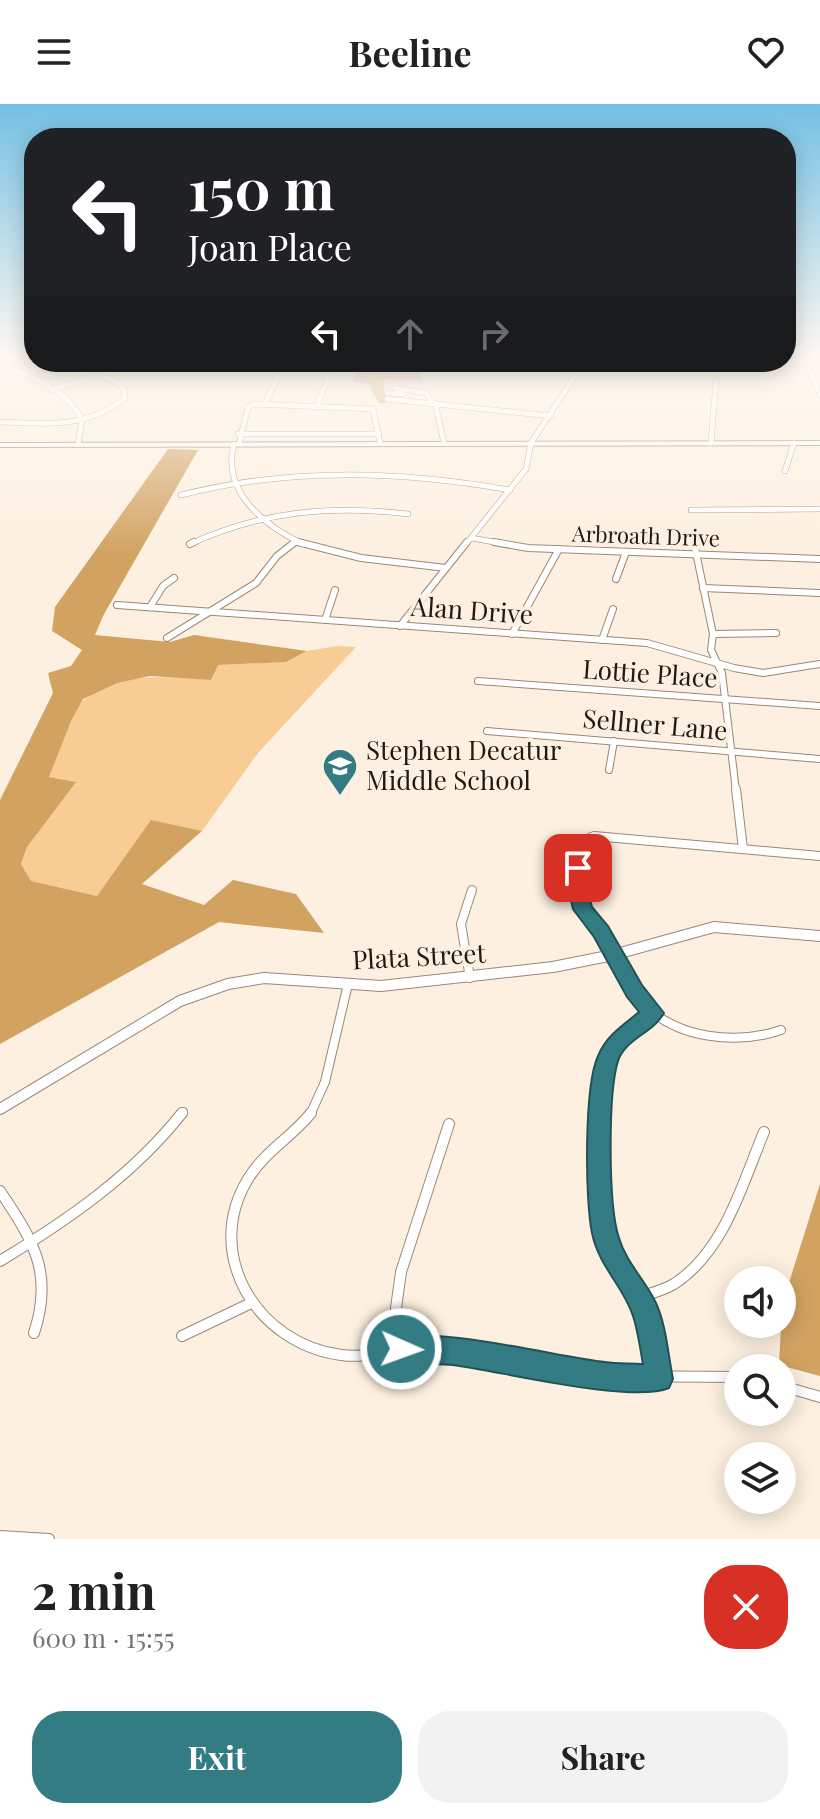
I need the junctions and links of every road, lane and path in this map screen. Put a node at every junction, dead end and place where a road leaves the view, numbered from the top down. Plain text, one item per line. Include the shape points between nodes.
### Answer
1 (82, 422) edge
2 (242, 422) edge
3 (376, 422) edge
4 (438, 422) edge
5 (547, 422) edge
6 (713, 422) edge
7 (238, 434) junction
8 (379, 434) junction
9 (380, 443) junction
10 (444, 443) junction
11 (531, 443) junction
12 (711, 443) junction
13 (794, 443) junction
14 (820, 443) edge
15 (78, 444) junction
16 (223, 444) junction
17 (237, 444) junction
18 (0, 445) edge
19 (785, 471) dead end
20 (236, 482) junction
21 (510, 490) junction
22 (181, 495) dead end
23 (820, 509) edge
24 (691, 510) dead end
25 (408, 514) dead end
26 (258, 517) junction
27 (471, 538) junction
28 (296, 541) junction
29 (694, 543) dead end
30 (190, 544) dead end
31 (559, 549) junction
32 (626, 552) junction
33 (696, 554) junction
34 (820, 559) edge
35 (446, 568) junction
36 (174, 578) dead end
37 (616, 579) dead end
38 (703, 588) junction
39 (335, 590) dead end
40 (820, 593) edge
41 (117, 605) dead end
42 (150, 607) junction
43 (613, 609) dead end
44 (208, 612) junction
45 (325, 620) junction
46 (400, 626) junction
47 (776, 633) dead end
48 (512, 634) junction
49 (713, 634) junction
50 (167, 638) dead end
51 (602, 640) junction
52 (717, 661) junction
53 (820, 664) edge
54 (478, 681) dead end
55 (725, 699) junction
56 (820, 706) edge
57 (487, 731) dead end
58 (614, 741) junction
59 (730, 751) junction
60 (820, 759) edge
61 (609, 770) dead end
62 (743, 849) junction
63 (820, 856) edge
64 (472, 890) dead end
65 (820, 936) edge
66 (613, 955) junction
67 (470, 978) junction
68 (348, 984) junction
69 (653, 1013) junction
70 (781, 1030) dead end
71 (0, 1109) edge
72 (183, 1112) dead end
73 (449, 1124) dead end
74 (764, 1132) dead end
75 (0, 1191) edge
76 (34, 1241) junction
77 (0, 1261) edge
78 (640, 1297) junction
79 (249, 1304) junction
80 (34, 1333) dead end
81 (182, 1336) dead end
82 (401, 1349) junction
83 (724, 1377) edge
84 (659, 1379) junction
85 (796, 1390) edge
86 (820, 1397) edge
87 (0, 1536) edge
88 (49, 1539) edge

1 - 15 street
2 - 7 street
3 - 8 street
4 - 10 street
5 - 11 street
6 - 12 street
7 - 8 street
7 - 16 street
7 - 17 street
8 - 9 street
9 - 10 main road
9 - 17 main road
10 - 11 main road
11 - 12 main road
11 - 21 street via 528,465
12 - 13 main road
13 - 14 main road
13 - 19 street
15 - 16 main road
15 - 18 main road
16 - 17 main road
17 - 20 street via 230,464
20 - 21 street via 389,475
20 - 22 street
20 - 26 street
21 - 27 street
23 - 24 street
25 - 26 street via 317,508
26 - 28 street
26 - 30 street
27 - 31 street, Arbroath Drive
27 - 35 street
28 - 35 street via 351,555
28 - 44 street via 256,583
29 - 33 street
31 - 32 street, Arbroath Drive
31 - 48 street
32 - 33 street, Arbroath Drive
32 - 37 street
33 - 34 street, Arbroath Drive
33 - 38 street
35 - 46 street
36 - 42 street
38 - 40 street
38 - 49 street
39 - 45 street
41 - 42 street, Alan Drive
42 - 44 street, Alan Drive
43 - 51 street
44 - 45 street, Alan Drive
44 - 50 street
45 - 46 street, Alan Drive
46 - 48 street, Alan Drive
47 - 49 street
48 - 51 street, Alan Drive
49 - 52 street via 711,650
51 - 52 street, Alan Drive via 662,645
52 - 53 street, Alan Drive via 765,673
52 - 55 street
54 - 55 street, Lottie Place
55 - 56 street, Lottie Place
55 - 59 street
57 - 58 street, Sellner Lane
58 - 59 street, Sellner Lane
58 - 61 street
59 - 60 street, Sellner Lane
59 - 62 street
62 - 63 street
62 - 66 street via 587,839 577,881 583,909
64 - 67 street via 460,928
65 - 66 street, Plata Street via 714,927
66 - 67 street, Plata Street
66 - 69 street
67 - 68 street, Plata Street via 391,986
68 - 71 street, Plata Street via 264,978 203,991
68 - 79 street via 320,1097 308,1117 252,1172 235,1207 233,1255
69 - 70 street via 678,1027 713,1036 758,1037
69 - 78 street via 616,1042 603,1081 599,1169 604,1233 614,1261
72 - 76 street via 167,1136 128,1171
73 - 82 street via 401,1272 396,1308
74 - 78 street via 708,1254 674,1284
75 - 76 street
76 - 77 street
76 - 80 street via 44,1289
78 - 84 street
79 - 81 street
79 - 82 street via 276,1329 312,1347 366,1357
82 - 84 street
83 - 84 street
85 - 86 street
87 - 88 street

